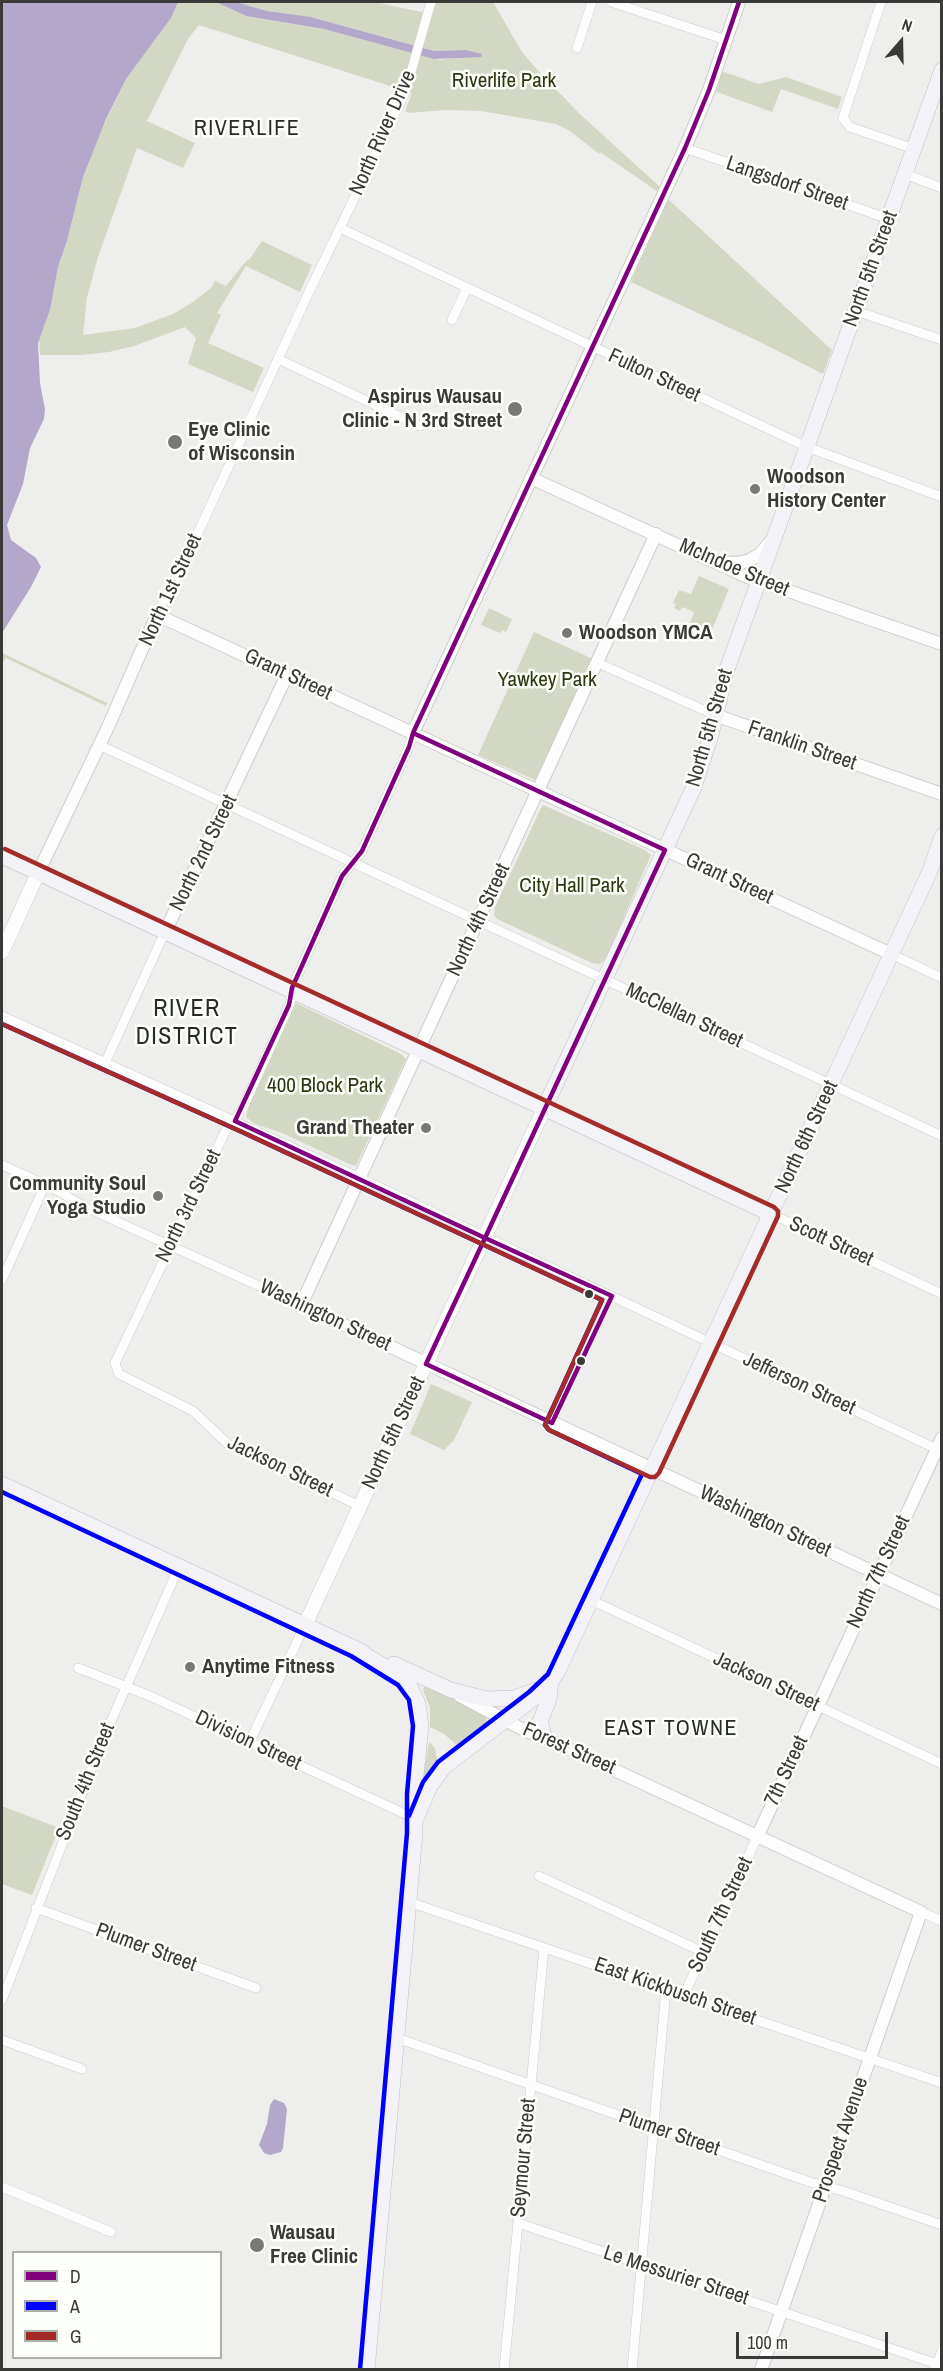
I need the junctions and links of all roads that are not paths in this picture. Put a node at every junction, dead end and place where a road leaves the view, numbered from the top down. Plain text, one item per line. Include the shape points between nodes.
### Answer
1 (431, 2) edge
2 (592, 2) edge
3 (611, 2) edge
4 (740, 2) edge
5 (881, 2) edge
6 (726, 40) junction
7 (577, 48) dead end
8 (942, 70) edge
9 (685, 148) junction
10 (914, 149) junction
11 (905, 174) junction
12 (942, 188) edge
13 (889, 219) junction
14 (340, 228) junction
15 (467, 288) junction
16 (856, 311) junction
17 (452, 320) dead end
18 (942, 340) edge
19 (592, 348) junction
20 (278, 359) junction
21 (420, 426) dead end
22 (807, 447) junction
23 (531, 478) junction
24 (942, 497) edge
25 (656, 534) junction
26 (775, 536) junction
27 (711, 560) junction
28 (759, 581) junction
29 (157, 615) junction
30 (942, 644) edge
31 (598, 663) junction
32 (287, 675) junction
33 (715, 716) junction
34 (413, 733) junction
35 (99, 745) junction
36 (538, 792) junction
37 (942, 794) edge
38 (226, 804) junction
39 (942, 836) edge
40 (665, 850) junction
41 (2, 856) edge
42 (942, 859) edge
43 (354, 863) junction
44 (930, 871) junction
45 (38, 873) junction
46 (480, 921) junction
47 (165, 932) junction
48 (2, 952) edge
49 (891, 954) junction
50 (942, 978) edge
51 (605, 979) junction
52 (291, 990) junction
53 (2, 1016) edge
54 (419, 1050) junction
55 (105, 1063) junction
56 (831, 1084) junction
57 (544, 1109) junction
58 (235, 1121) junction
59 (942, 1136) edge
60 (2, 1165) edge
61 (360, 1178) junction
62 (45, 1185) junction
63 (771, 1214) junction
64 (485, 1238) junction
65 (171, 1246) junction
66 (2, 1280) edge
67 (942, 1294) edge
68 (301, 1305) junction
69 (711, 1342) junction
70 (426, 1364) junction
71 (115, 1366) joint
72 (940, 1446) edge
73 (652, 1470) junction
74 (2, 1484) edge
75 (360, 1506) junction
76 (179, 1567) junction
77 (878, 1575) junction
78 (591, 1600) junction
79 (942, 1604) edge
80 (305, 1625) junction
81 (355, 1649) junction
82 (78, 1668) dead end
83 (551, 1682) junction
84 (125, 1686) junction
85 (451, 1690) junction
86 (817, 1706) junction
87 (505, 1720) junction
88 (545, 1738) junction
89 (250, 1741) junction
90 (942, 1764) edge
91 (416, 1819) junction
92 (758, 1836) junction
93 (539, 1876) dead end
94 (409, 1902) junction
95 (36, 1908) junction
96 (921, 1912) junction
97 (942, 1921) edge
98 (544, 1947) junction
99 (703, 1952) junction
100 (256, 1988) dead end
101 (666, 1989) junction
102 (684, 1995) junction
103 (2, 2000) edge
104 (397, 2038) junction
105 (2, 2040) edge
106 (869, 2058) junction
107 (82, 2069) dead end
108 (942, 2083) edge
109 (530, 2084) junction
110 (654, 2128) junction
111 (825, 2186) junction
112 (2, 2187) edge
113 (518, 2223) junction
114 (942, 2225) edge
115 (111, 2232) dead end
116 (642, 2265) junction
117 (782, 2311) junction
118 (942, 2351) edge
119 (936, 2367) edge
120 (367, 2370) edge
121 (504, 2370) edge
122 (632, 2370) edge
123 (761, 2370) edge

1 - 14 street, North River Drive via 405,93
2 - 7 street
3 - 6 street
4 - 6 street, North 3rd Street
5 - 10 street via 843,113 850,127
6 - 9 street, North 3rd Street
8 - 10 main road, North 5th Street
9 - 13 street, Langsdorf Street
9 - 19 street, North 3rd Street
10 - 11 main road, North 5th Street
11 - 12 street
11 - 13 main road, North 5th Street
13 - 16 main road, North 5th Street
14 - 15 street, Fulton Street
14 - 20 street, North 1st Street
15 - 17 street
15 - 19 street, Fulton Street
16 - 18 street
16 - 22 main road, North 5th Street
19 - 22 street, Fulton Street
19 - 23 street, North 3rd Street
20 - 21 street
20 - 29 street, North 1st Street
22 - 24 street, Fulton Street
22 - 26 main road, North 5th Street
23 - 25 street, McIndoe Street
23 - 34 street, North 3rd Street
25 - 27 street, McIndoe Street
25 - 31 street, North 4th Street
26 - 27 street via 760,554 746,561
26 - 28 main road, North 5th Street
27 - 28 street, McIndoe Street
28 - 30 street, McIndoe Street
28 - 33 main road, North 5th Street via 725,675
29 - 32 street, Grant Street
29 - 35 street, North 1st Street
31 - 33 street, Franklin Street
31 - 36 street, North 4th Street
32 - 34 street, Grant Street
32 - 38 street, North 2nd Street
33 - 37 street, Franklin Street
33 - 40 main road, North 5th Street via 694,788
34 - 36 street, Grant Street
34 - 43 street, North 3rd Street
35 - 38 street, McClellan Street
35 - 45 street, North 1st Street
36 - 40 street, Grant Street
36 - 46 street, North 4th Street
38 - 43 street, McClellan Street
38 - 47 street, North 2nd Street
39 - 44 main road, North 6th Street
40 - 49 street, Grant Street
40 - 51 main road, North 5th Street
41 - 45 main road, Scott Street
42 - 44 main road
43 - 46 street, McClellan Street
43 - 52 street, North 3rd Street via 342,876
44 - 49 main road, North 6th Street
45 - 47 main road, Scott Street
45 - 48 main road, North 1st Street
46 - 51 street, McClellan Street
46 - 54 street, North 4th Street
47 - 52 main road, Scott Street
47 - 55 street, North 2nd Street
49 - 50 street, Grant Street
49 - 56 main road, North 6th Street
51 - 56 street, McClellan Street
51 - 57 main road, North 5th Street
52 - 54 main road, Scott Street
52 - 58 street, North 3rd Street via 289,1005
53 - 55 street, Jefferson Street
54 - 57 main road, Scott Street
54 - 61 street, North 4th Street
55 - 58 street, Jefferson Street
56 - 59 street, McClellan Street
56 - 63 main road, North 6th Street
57 - 63 main road, Scott Street
57 - 64 main road, North 5th Street
58 - 61 street, Jefferson Street
58 - 65 street, North 3rd Street via 224,1134
60 - 62 street, Washington Street
61 - 64 street, Jefferson Street
61 - 68 street, North 4th Street
62 - 65 street, Washington Street
62 - 66 street
63 - 67 street, Scott Street
63 - 69 main road, North 6th Street
64 - 69 street, Jefferson Street
64 - 70 main road, North 5th Street
65 - 68 street, Washington Street
65 - 71 street, North 3rd Street
68 - 70 street, Washington Street
69 - 72 street, Jefferson Street
69 - 73 main road, North 6th Street
70 - 73 street, Washington Street
70 - 75 main road, North 5th Street
71 - 75 street, Jackson Street via 122,1376 193,1411 228,1444
72 - 77 street, North 7th Street
73 - 77 street, Washington Street
73 - 78 main road, North 6th Street
74 - 76 main road, Forest Street
75 - 80 main road, North 5th Street
76 - 80 main road, Forest Street
76 - 84 street, South 4th Street
77 - 79 street, Washington Street
77 - 86 street, North 7th Street
78 - 83 main road, North 6th Street
78 - 86 street, Jackson Street
80 - 81 main road, Forest Street
80 - 89 street
81 - 85 main road, Forest Street
81 - 91 main road via 403,1679 416,1697 421,1721 414,1795
82 - 84 street, Division Street
83 - 85 main road via 506,1699 487,1699
83 - 87 main road, North 6th Street
83 - 88 main road via 540,1722
84 - 89 street, Division Street
84 - 95 street, South 4th Street
85 - 87 street, Forest Street
86 - 90 street, Jackson Street
86 - 92 street, 7th Street
87 - 88 street, Forest Street
87 - 91 main road, North 6th Street via 444,1767 430,1786
88 - 92 street, Forest Street
89 - 91 street, Division Street
91 - 94 main road
92 - 96 street, Forest Street
92 - 99 street, South 7th Street
93 - 99 street
94 - 98 street, East Kickbusch Street
94 - 104 main road
95 - 100 street, Plumer Street
95 - 103 street, South 4th Street
96 - 97 street, Forest Street
96 - 106 street, Prospect Avenue
98 - 101 street, East Kickbusch Street
98 - 109 street, Seymour Street
99 - 102 street, South 7th Street
101 - 102 street, East Kickbusch Street
101 - 110 street
102 - 106 street, East Kickbusch Street
104 - 109 street, Plumer Street
104 - 120 main road
105 - 107 street
106 - 108 street, East Kickbusch Street
106 - 111 street, Prospect Avenue
109 - 110 street, Plumer Street
109 - 113 street, Seymour Street
110 - 111 street, Plumer Street
110 - 116 street
111 - 114 street, Plumer Street
111 - 117 street, Prospect Avenue
112 - 115 street
113 - 116 street, Le Messurier Street
113 - 121 street, Seymour Street
116 - 117 street, Le Messurier Street
116 - 122 street
117 - 119 street, Le Messurier Street
117 - 123 street, Prospect Avenue
118 - 119 street

